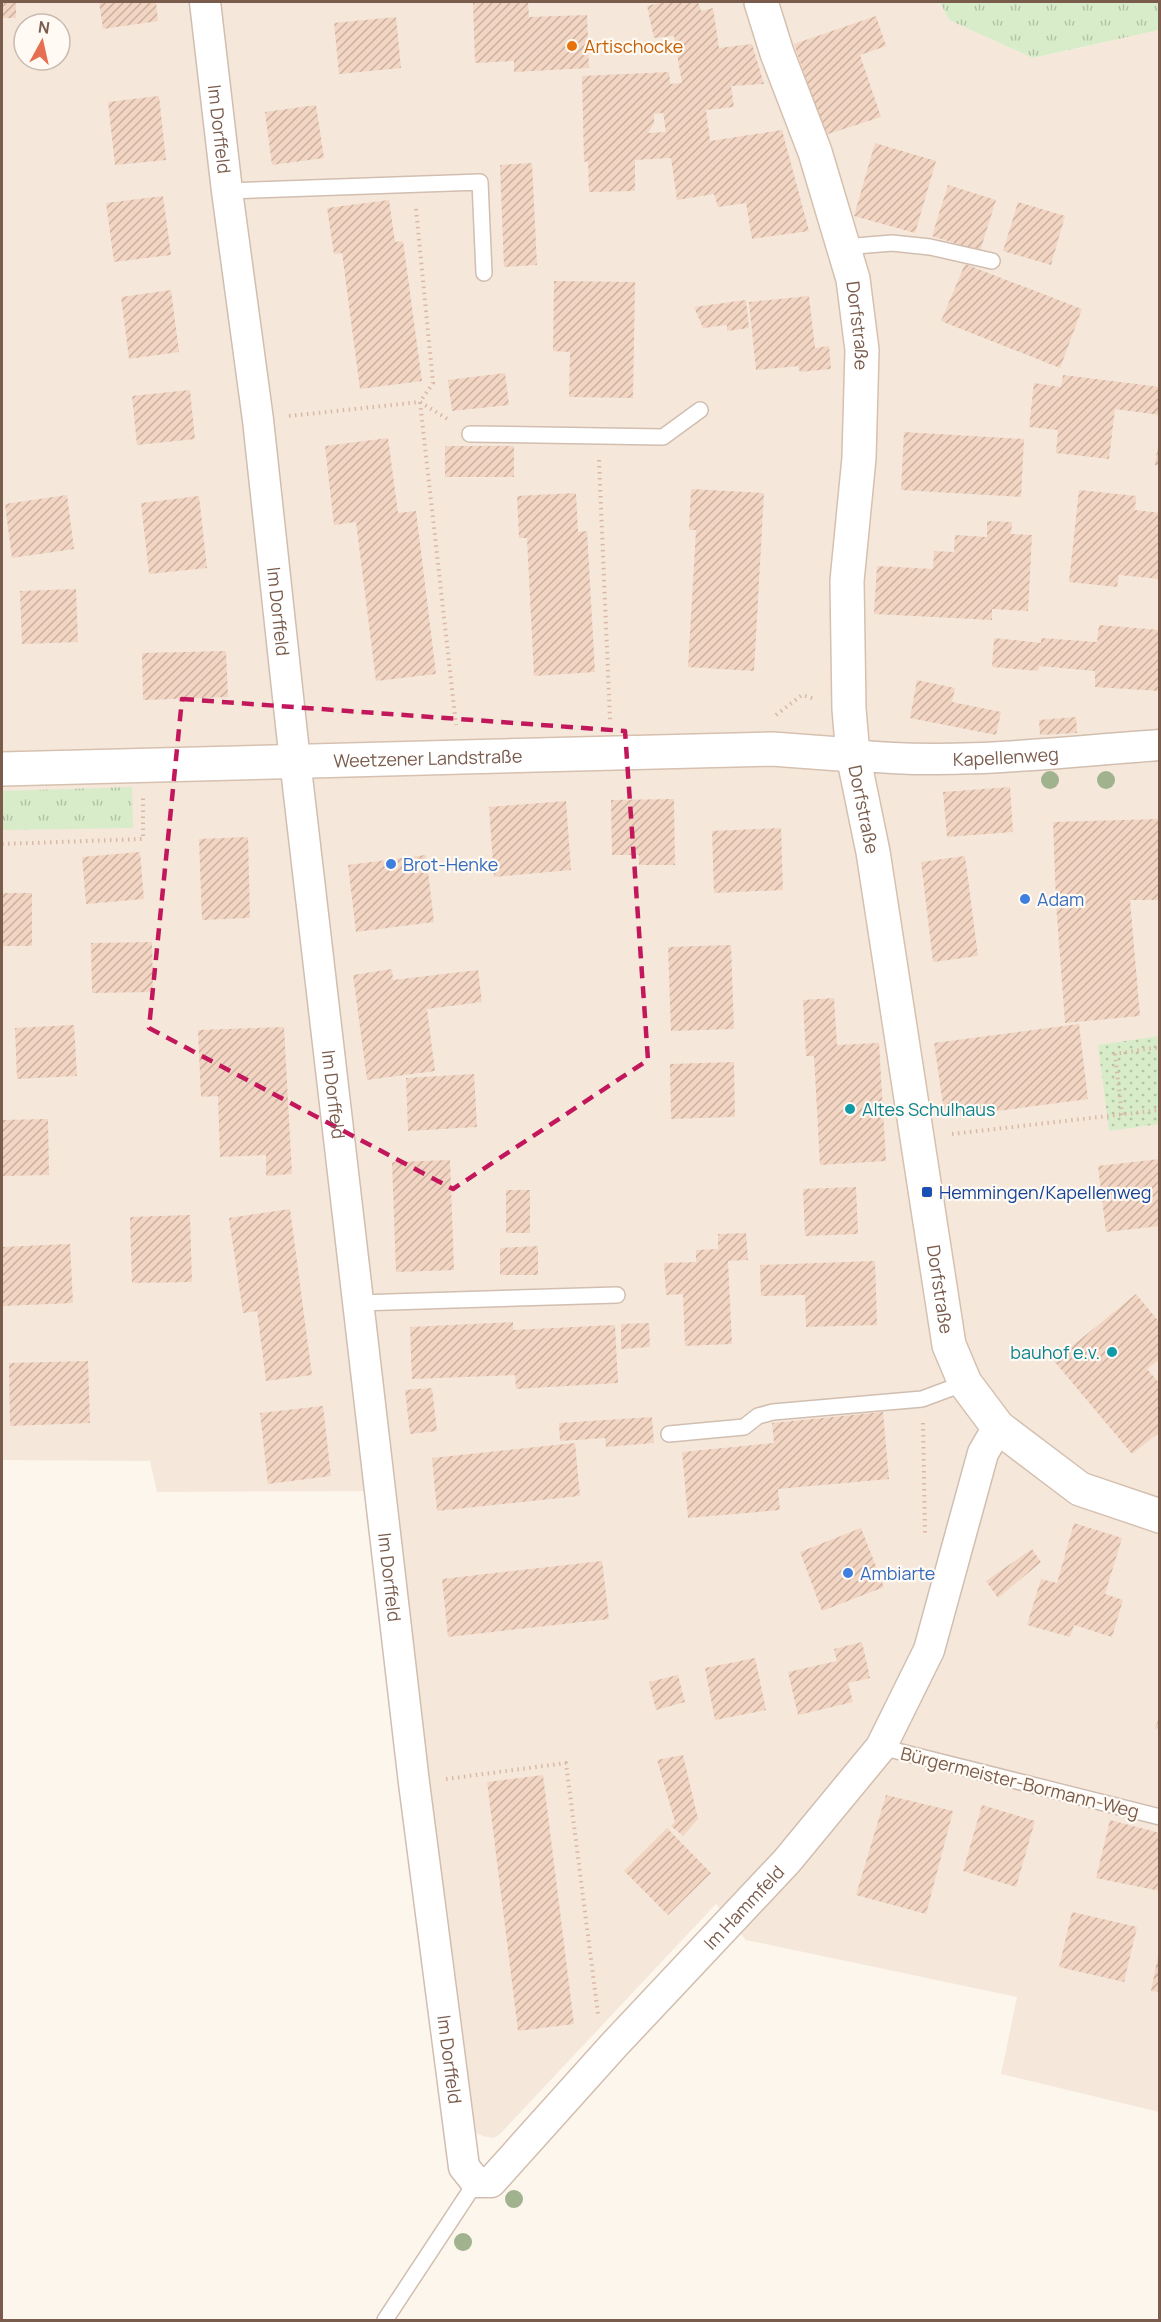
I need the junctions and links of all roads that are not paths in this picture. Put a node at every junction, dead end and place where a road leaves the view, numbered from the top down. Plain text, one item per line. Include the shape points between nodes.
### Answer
1 (205, 2) edge
2 (761, 2) edge
3 (227, 191) junction
4 (844, 247) junction
5 (992, 261) dead end
6 (484, 273) dead end
7 (700, 410) dead end
8 (470, 434) road end
9 (1160, 745) edge
10 (853, 755) junction
11 (296, 762) junction
12 (2, 769) edge
13 (617, 1295) dead end
14 (358, 1303) junction
15 (965, 1383) junction
16 (998, 1427) junction
17 (669, 1434) dead end
18 (1160, 1516) edge
19 (881, 1747) junction
20 (1160, 1817) edge
21 (476, 2182) junction
22 (385, 2320) edge

1 - 3 street, Im Dorffeld
2 - 4 main road, Dorfstraße via 815,152
3 - 6 lane via 480,182
3 - 11 street, Im Dorffeld via 258,420
4 - 5 lane via 892,243
4 - 10 main road, Dorfstraße via 853,279 862,350 859,458 847,581
7 - 8 lane via 663,437
9 - 10 street, Kapellenweg via 943,760
10 - 11 main road, Weetzener Landstraße via 772,749
10 - 15 main road, Dorfstraße via 873,852 949,1345
11 - 12 main road, Weetzener Landstraße
11 - 14 street, Im Dorffeld
13 - 14 lane
14 - 21 street, Im Dorffeld via 464,2167
15 - 16 main road, Dorfstraße
15 - 17 lane via 922,1399 773,1412 758,1416 744,1427
16 - 18 main road, Dorfstraße via 1080,1489
16 - 19 street, Im Hammfeld via 982,1453 929,1650
19 - 20 lane, Bürgermeister-Bormann-Weg
19 - 21 street, Im Hammfeld via 787,1861 491,2182
21 - 22 lane

